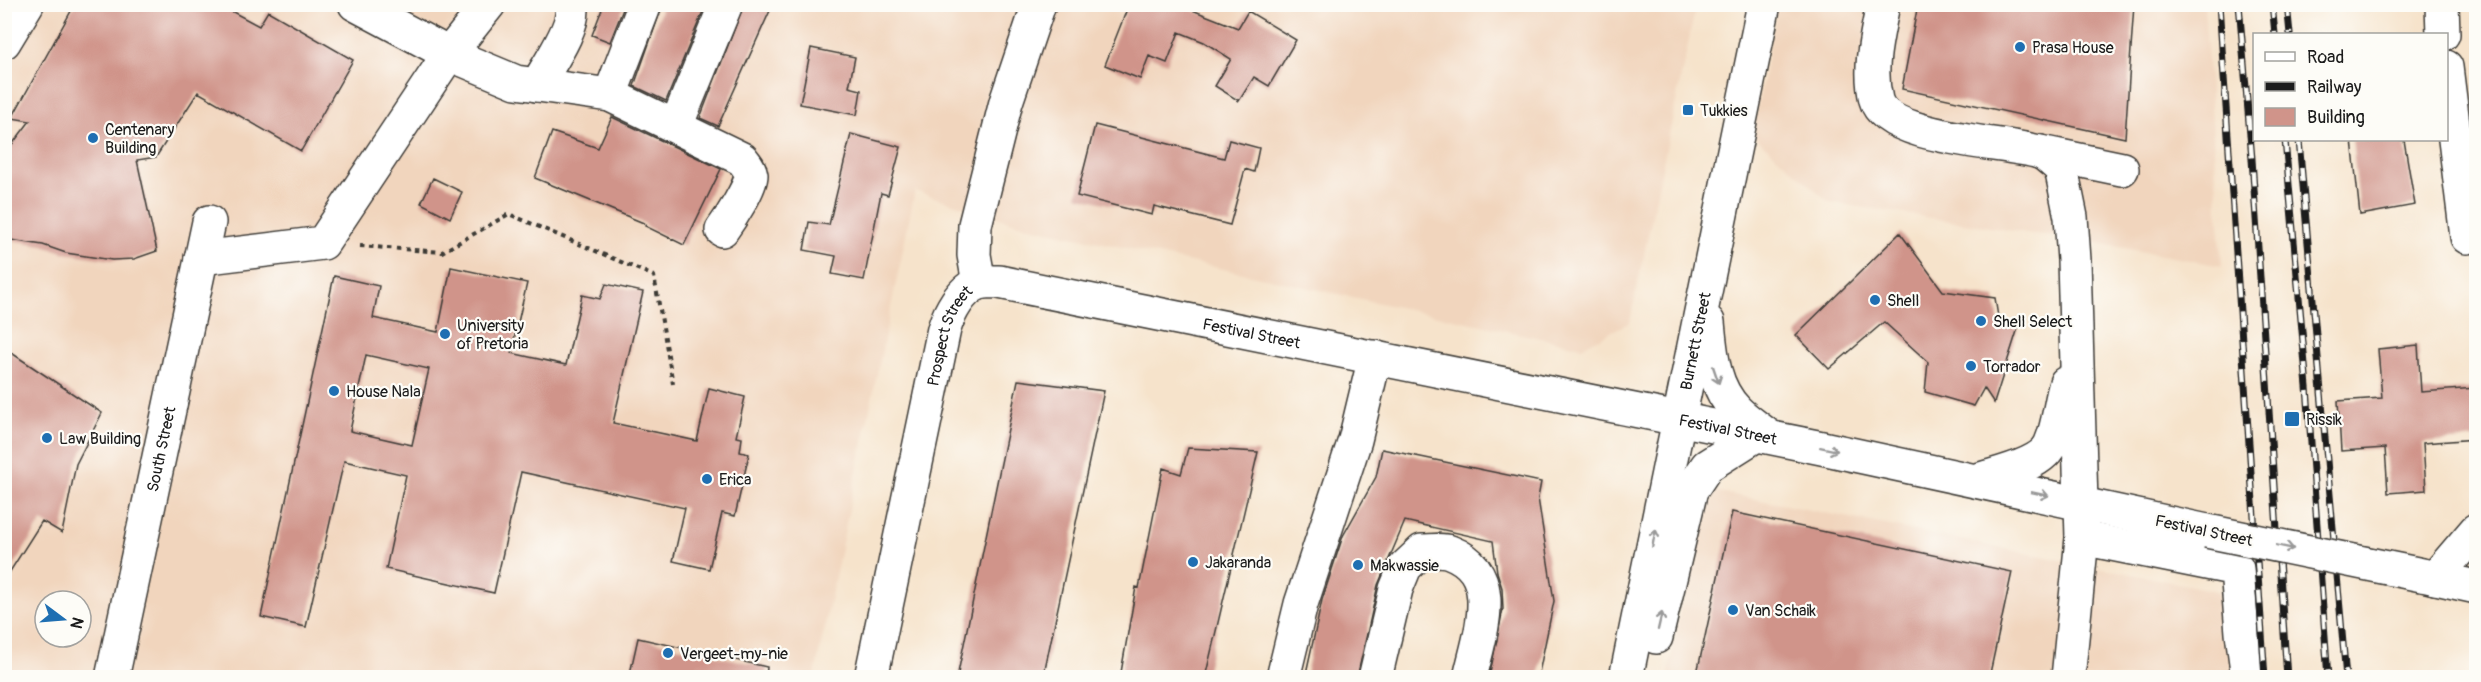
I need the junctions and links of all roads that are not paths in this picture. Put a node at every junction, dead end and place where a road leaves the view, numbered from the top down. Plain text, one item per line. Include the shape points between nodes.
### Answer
1 (27, 4) edge
2 (355, 4) edge
3 (489, 4) edge
4 (571, 4) edge
5 (645, 4) edge
6 (726, 4) edge
7 (1039, 4) edge
8 (1764, 4) edge
9 (1883, 4) edge
10 (2442, 4) edge
11 (2443, 33) edge
12 (4, 42) edge
13 (449, 54) junction
14 (2448, 83) edge
15 (537, 85) junction
16 (610, 95) junction
17 (676, 126) junction
18 (2040, 152) junction
19 (2122, 169) dead end
20 (209, 222) dead end
21 (722, 230) dead end
22 (2467, 237) dead end
23 (201, 258) junction
24 (979, 283) junction
25 (1704, 297) junction
26 (2077, 353) junction
27 (1375, 357) junction
28 (1678, 419) junction
29 (1764, 436) junction
30 (1976, 480) junction
31 (2081, 503) junction
32 (2476, 530) edge
33 (2082, 538) junction
34 (2428, 576) junction
35 (2474, 584) edge
36 (112, 678) edge
37 (871, 678) edge
38 (1282, 678) edge
39 (1375, 678) edge
40 (1470, 678) edge
41 (1626, 678) edge
42 (1647, 678) edge
43 (2068, 678) edge
44 (2248, 678) edge

1 - 12 street
2 - 13 street
3 - 13 street
4 - 15 street via 571,23
5 - 16 street
6 - 17 street
7 - 24 street, Prospect Street via 1006,102 975,225 974,255
8 - 25 street, Burnett Street
9 - 18 street via 1872,71 1876,104 1888,117 1913,128 1973,142
10 - 11 street
13 - 15 street via 516,82
13 - 23 street via 323,243
14 - 22 street
15 - 16 street
16 - 17 street
17 - 21 street via 742,159 748,166 751,176
18 - 19 street
18 - 26 street via 2061,168 2071,217
20 - 23 street, South Street
23 - 36 street, South Street
24 - 27 street, Festival Street via 999,282
24 - 37 street, Prospect Street via 966,291 944,329
25 - 28 street, Burnett Street
25 -> 29 street via 1713,367 1722,392
26 - 30 street via 2052,443 2046,452 2037,460
26 - 31 street
27 - 28 street, Festival Street
27 - 38 street via 1355,440 1301,604
28 - 29 street, Festival Street
41 -> 28 street, Burnett Street
29 -> 30 street, Festival Street
42 -> 29 street via 1691,490 1707,466
30 -> 31 street, Festival Street
31 - 33 street
31 -> 34 street, Festival Street, bridge
32 - 34 street
33 - 43 street
33 - 44 street via 2237,569
34 - 35 street, Festival Street
39 - 40 street via 1396,589 1405,567 1422,550 1449,552 1471,565 1484,585 1485,612

